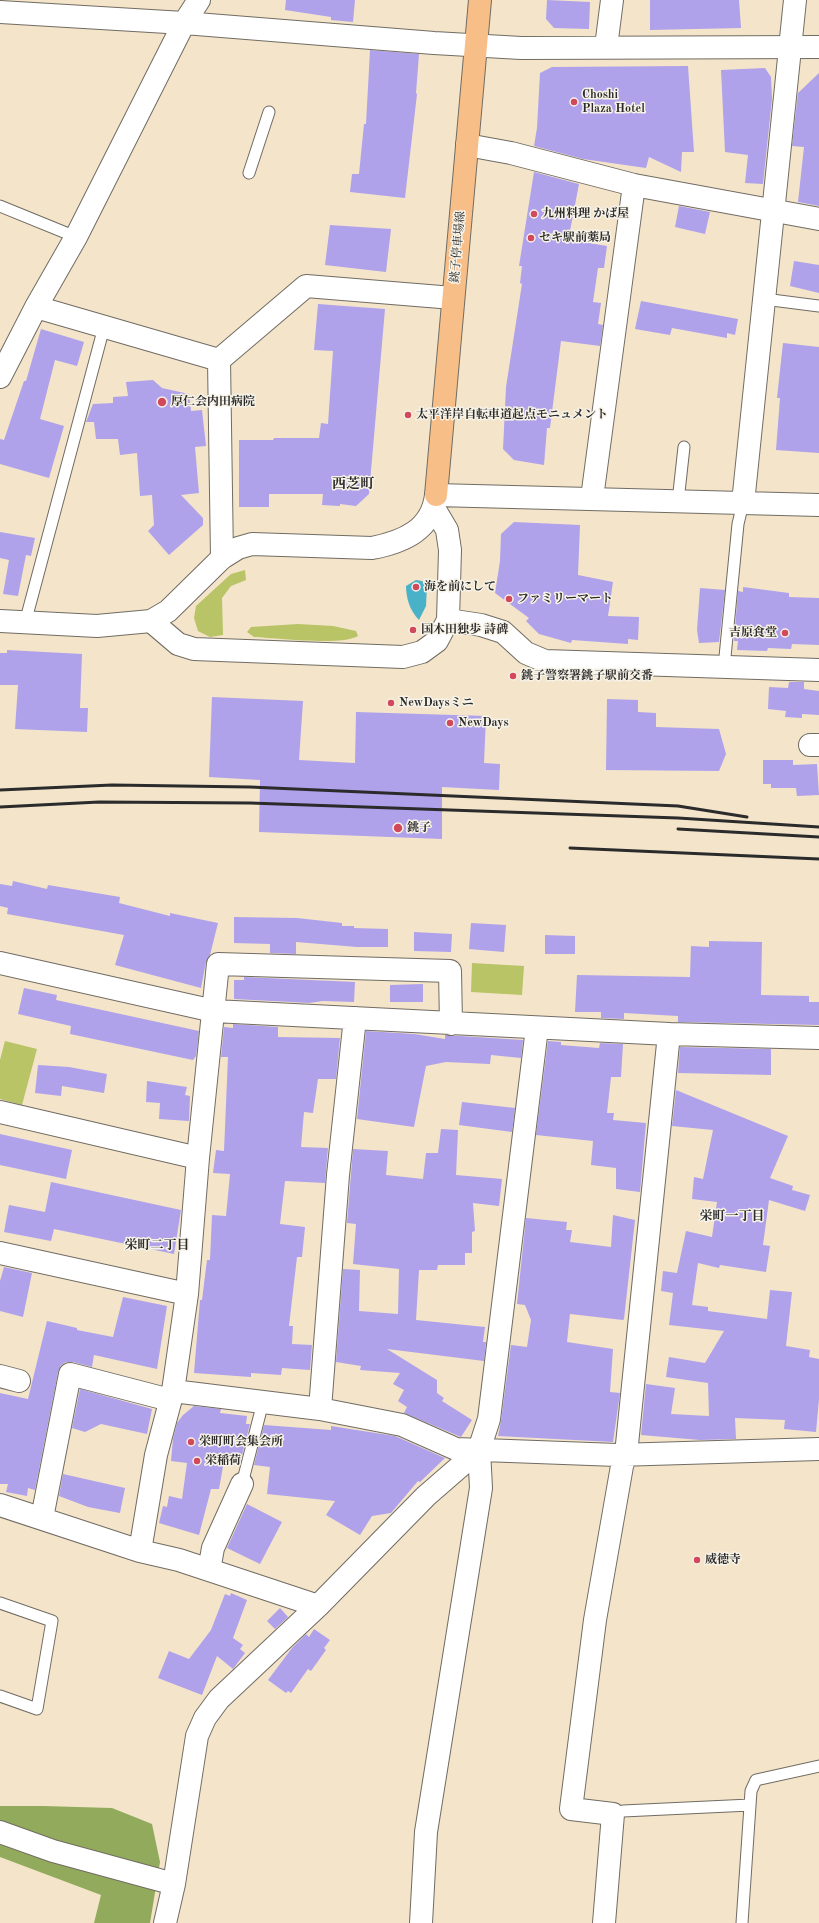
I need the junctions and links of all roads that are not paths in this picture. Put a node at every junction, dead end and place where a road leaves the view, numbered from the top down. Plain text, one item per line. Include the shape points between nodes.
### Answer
1 (199, 0) edge
2 (480, 0) edge
3 (612, 0) edge
4 (794, 0) edge
5 (3, 11) edge
6 (184, 23) junction
7 (476, 45) junction
8 (606, 47) junction
9 (790, 47) junction
10 (819, 47) edge
11 (269, 112) dead end
12 (467, 145) junction
13 (249, 173) dead end
14 (634, 185) junction
15 (0, 206) edge
16 (773, 212) junction
17 (819, 219) edge
18 (76, 237) junction
19 (453, 298) junction
20 (764, 299) junction
21 (819, 306) edge
22 (36, 307) junction
23 (104, 327) junction
24 (219, 360) junction
25 (0, 377) edge
26 (684, 447) dead end
27 (592, 498) junction
28 (678, 501) junction
29 (435, 502) junction
30 (743, 503) junction
31 (819, 505) edge
32 (222, 558) junction
33 (448, 620) junction
34 (0, 621) edge
35 (151, 621) junction
36 (25, 623) junction
37 (724, 667) junction
38 (819, 670) edge
39 (0, 963) edge
40 (214, 1011) junction
41 (355, 1018) junction
42 (451, 1024) junction
43 (537, 1028) junction
44 (669, 1034) junction
45 (819, 1038) edge
46 (0, 1112) edge
47 (198, 1158) junction
48 (0, 1253) edge
49 (187, 1294) junction
50 (172, 1395) junction
51 (263, 1402) junction
52 (320, 1409) junction
53 (819, 1449) edge
54 (479, 1450) junction
55 (626, 1454) junction
56 (242, 1484) joint
57 (0, 1505) edge
58 (42, 1518) junction
59 (140, 1552) junction
60 (209, 1570) junction
61 (0, 1603) edge
62 (318, 1606) junction
63 (0, 1696) edge
64 (819, 1766) edge
65 (750, 1805) junction
66 (613, 1814) junction
67 (0, 1832) edge
68 (174, 1884) junction
69 (165, 1923) edge
70 (422, 1923) edge
71 (604, 1923) edge
72 (742, 1923) edge

1 - 6 street
2 - 7 main road, 銚子停車場線
3 - 8 street
4 - 9 street
5 - 6 street
6 - 7 street
6 - 18 street
7 - 8 street via 522,48
7 - 12 main road, 銚子停車場線
8 - 9 street
9 - 10 street
9 - 16 street
11 - 13 lane
12 - 14 street via 511,153
12 - 19 main road, 銚子停車場線
14 - 16 street
14 - 27 street
15 - 18 lane
16 - 17 street
16 - 20 street
18 - 22 street
19 - 24 street via 306,286
19 - 29 main road, 銚子停車場線
20 - 21 lane
20 - 30 street
22 - 23 street
22 - 25 street
23 - 24 street
23 - 36 lane
24 - 32 street
26 - 28 lane
27 - 28 street
27 - 29 street
28 - 30 street
29 - 32 street via 414,534 392,544 372,548 252,544 238,548
29 - 33 street via 447,530 450,550
30 - 31 street
30 - 37 lane via 738,524
32 - 35 street via 168,611
33 - 35 street via 437,640 422,652 403,657 194,649 178,644
33 - 37 street via 481,625 503,632 526,653 545,661
34 - 36 street
35 - 36 street via 97,626
37 - 38 street
39 - 40 street
40 - 41 street
40 - 42 street via 218,964 450,970
40 - 47 street
41 - 42 street
41 - 52 street via 338,1175
42 - 43 street
43 - 44 street
43 - 54 street via 488,1419
44 - 45 street
44 - 55 street
46 - 47 street
47 - 49 street
48 - 49 street
49 - 50 street
50 - 51 street
50 - 58 street via 70,1374
50 - 59 street via 156,1455
51 - 52 street
51 - 56 lane
52 - 54 street via 402,1425 456,1449
53 - 55 street
54 - 55 street via 617,1456
54 - 62 street via 426,1496
54 - 70 street via 481,1488 426,1832
55 - 66 street via 595,1620 571,1809
56 - 60 street via 213,1548
57 - 58 street
58 - 59 street
59 - 60 street via 179,1560
60 - 62 street
61 - 63 lane via 52,1621 37,1709
62 - 68 street via 219,1699 205,1718 197,1736
64 - 65 lane via 756,1780 751,1792
65 - 66 lane via 623,1811
65 - 72 lane
66 - 71 street
67 - 68 street via 54,1851
68 - 69 street

